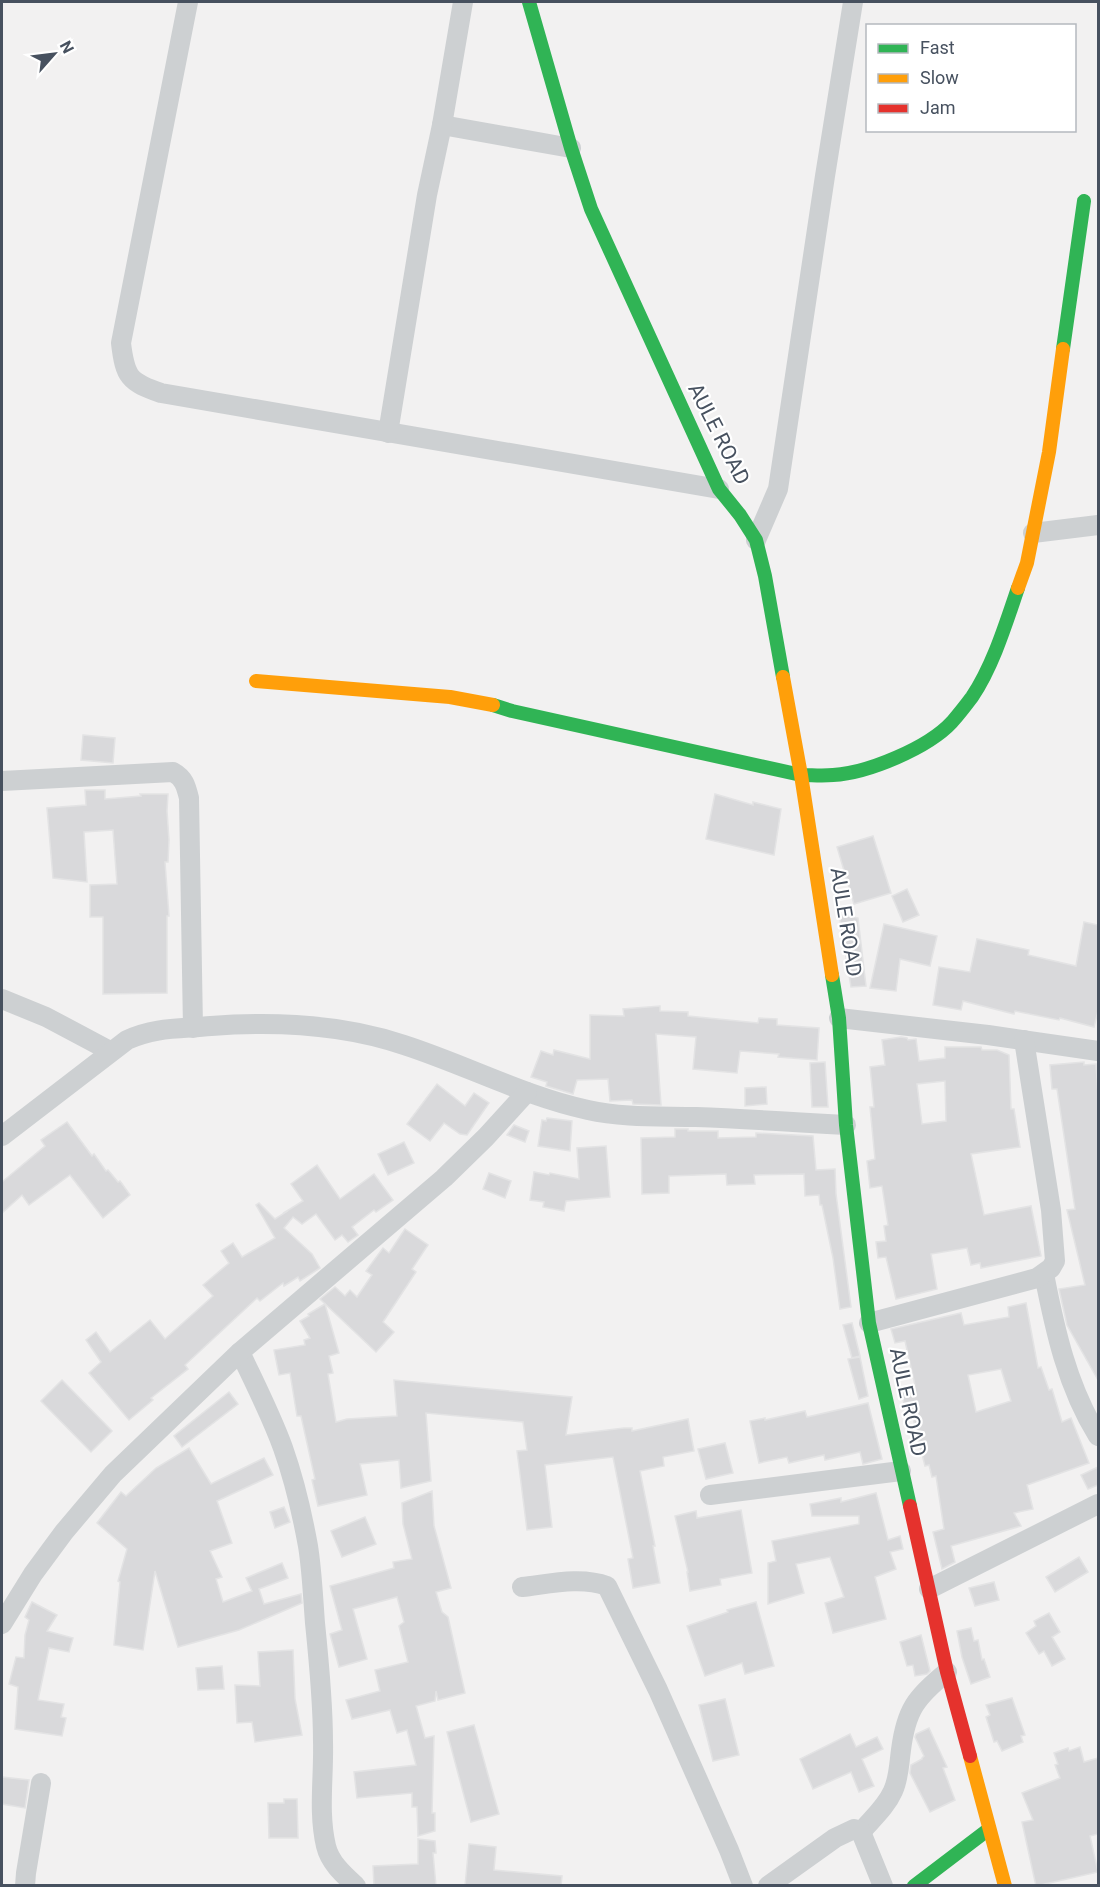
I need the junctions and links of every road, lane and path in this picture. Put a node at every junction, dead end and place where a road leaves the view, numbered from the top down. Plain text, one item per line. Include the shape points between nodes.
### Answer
1 (188, 2) edge
2 (463, 2) edge
3 (529, 2) edge
4 (853, 2) edge
5 (442, 125) junction
6 (571, 148) junction
7 (1084, 201) dead end
8 (388, 433) junction
9 (719, 489) junction
10 (1098, 525) edge
11 (1033, 532) junction
12 (756, 540) junction
13 (256, 681) dead end
14 (801, 775) junction
15 (2, 781) edge
16 (2, 999) edge
17 (839, 1018) junction
18 (193, 1028) junction
19 (1024, 1040) junction
20 (110, 1051) junction
21 (1098, 1051) edge
22 (527, 1092) junction
23 (846, 1125) junction
24 (2, 1136) edge
25 (1044, 1274) junction
26 (869, 1323) junction
27 (240, 1352) junction
28 (1098, 1436) edge
29 (901, 1471) junction
30 (710, 1495) dead end
31 (1098, 1504) edge
32 (522, 1587) dead end
33 (929, 1589) junction
34 (2, 1624) edge
35 (948, 1672) junction
36 (41, 1783) dead end
37 (989, 1829) junction
38 (861, 1832) junction
39 (26, 1886) edge
40 (356, 1886) edge
41 (743, 1886) edge
42 (768, 1886) edge
43 (883, 1886) edge
44 (914, 1886) edge
45 (1005, 1886) edge

1 - 8 street via 121,343 127,374 140,386 161,393
2 - 5 street
3 - 6 street, AULE ROAD
4 - 12 street via 778,489
5 - 6 street
5 - 8 street
6 - 9 street, AULE ROAD via 591,209
7 - 11 street via 1049,452
8 - 9 street
9 - 12 street, AULE ROAD
10 - 11 street
11 - 14 street via 1027,563 1004,629 973,695 951,723 924,743 885,762 835,775
12 - 14 street, AULE ROAD
13 - 14 street via 482,702
14 - 17 street, AULE ROAD
15 - 18 street via 173,772 181,777 189,798
16 - 20 street
17 - 19 street
17 - 23 street, AULE ROAD
18 - 20 street via 142,1033
18 - 22 street via 243,1024 325,1027 370,1035
19 - 21 street
19 - 25 street via 1054,1237 1055,1261
20 - 24 street
22 - 23 street via 589,1110 629,1115
22 - 27 street via 444,1178
23 - 26 street, AULE ROAD
25 - 26 street
25 - 28 street via 1063,1358
26 - 29 street, AULE ROAD
27 - 34 street via 113,1474 64,1532
27 - 40 street via 284,1450 301,1512 319,1664 321,1800 326,1847 331,1859
29 - 30 street
29 - 33 street, AULE ROAD
31 - 33 street
32 - 41 street via 583,1581 606,1586 658,1690
33 - 35 street, AULE ROAD
35 - 37 street, AULE ROAD
35 - 38 street via 922,1694 908,1716 892,1792
36 - 39 street
37 - 44 street
37 - 45 street, AULE ROAD
38 - 42 street via 854,1829 842,1835
38 - 43 street

